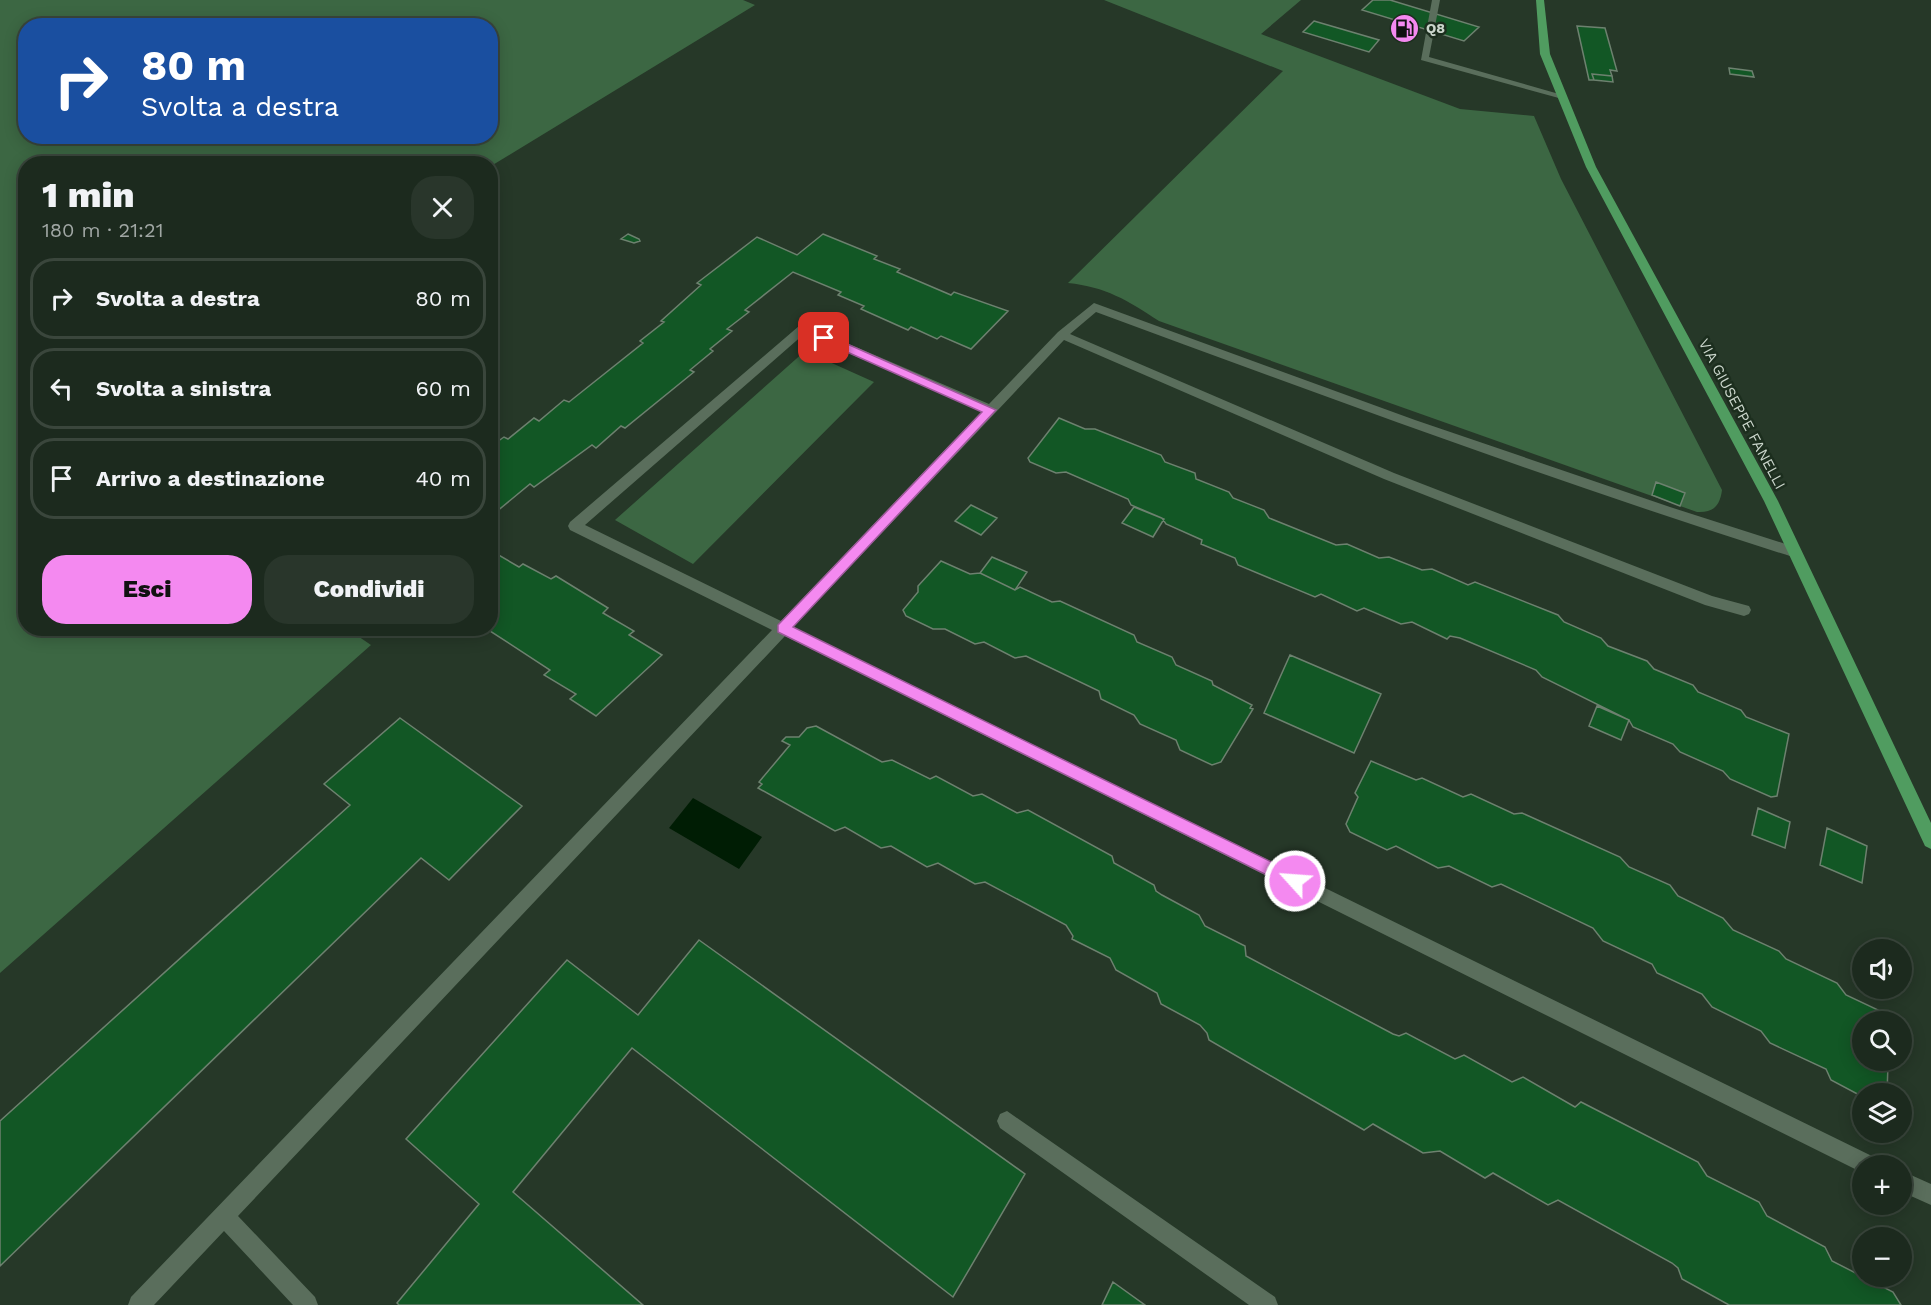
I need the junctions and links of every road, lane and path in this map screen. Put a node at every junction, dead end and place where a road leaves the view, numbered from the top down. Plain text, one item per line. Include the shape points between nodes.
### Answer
1 (1436, 0) edge
2 (1540, 0) edge
3 (1563, 98) junction
4 (1062, 335) junction
5 (990, 410) junction
6 (1793, 552) junction
7 (1744, 610) dead end
8 (783, 628) junction
9 (1931, 841) edge
10 (1007, 1121) dead end
11 (1852, 1157) edge
12 (1912, 1186) edge
13 (1931, 1195) edge
14 (224, 1215) junction
15 (139, 1305) edge
16 (307, 1305) edge
17 (1267, 1305) edge

1 - 3 street via 1424,58
2 - 3 main road, VIA GIUSEPPE FANELLI via 1545,54
3 - 6 main road, VIA GIUSEPPE FANELLI via 1591,167 1771,501
4 - 5 street
4 - 6 street via 1094,308 1422,427
4 - 7 street via 1389,476 1710,601
5 - 8 street
5 - 8 street via 803,329 575,526
6 - 9 main road, VIA GIUSEPPE FANELLI
8 - 11 street
8 - 14 street
10 - 17 street
12 - 13 street
14 - 15 street
14 - 16 street

